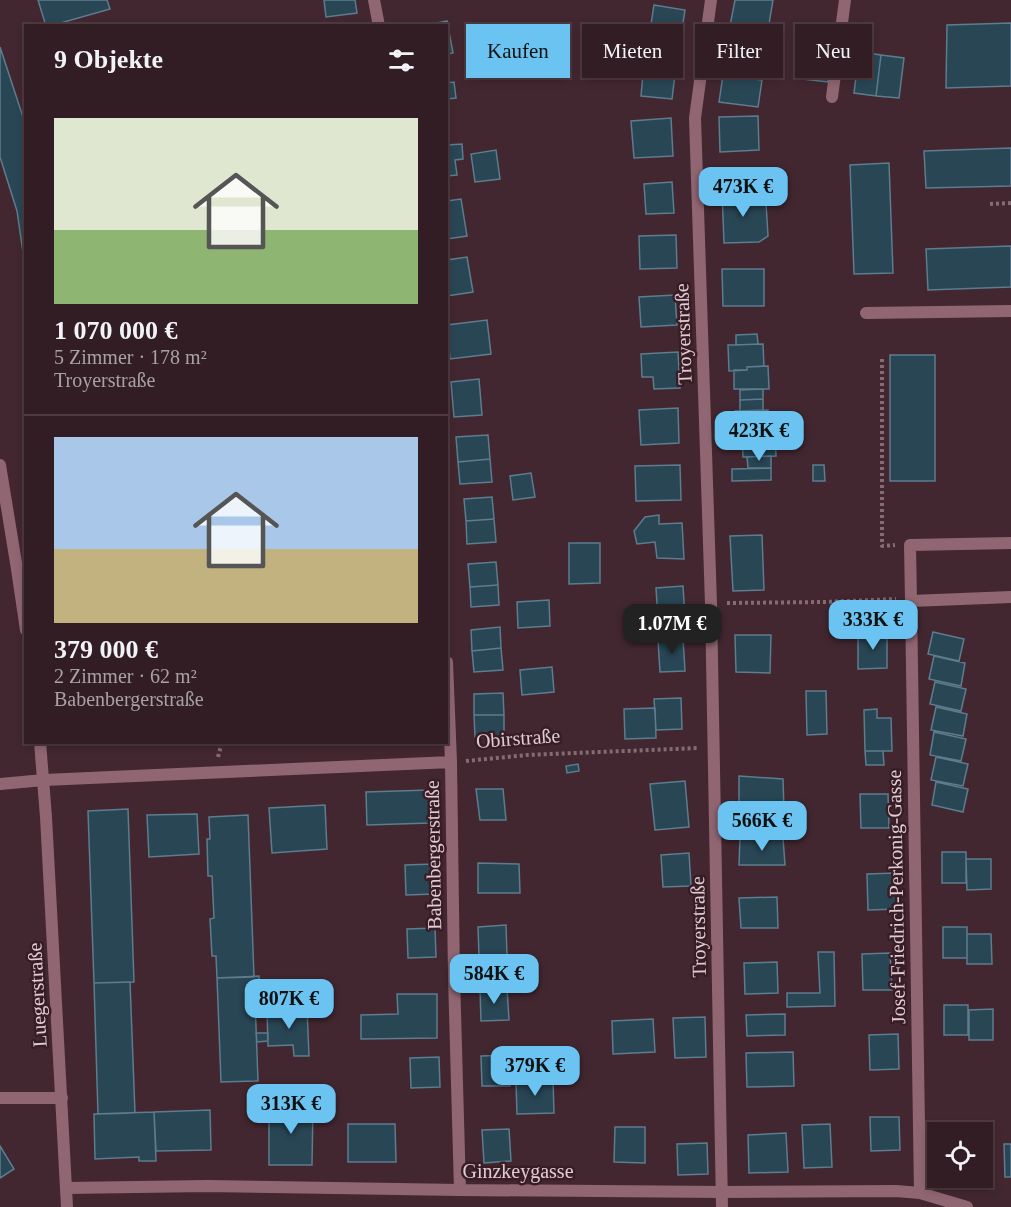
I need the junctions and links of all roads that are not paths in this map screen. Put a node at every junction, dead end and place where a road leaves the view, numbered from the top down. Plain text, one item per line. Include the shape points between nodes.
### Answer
1 (374, 0) edge
2 (711, 0) edge
3 (845, 0) edge
4 (379, 24) edge
5 (832, 97) dead end
6 (1011, 311) edge
7 (866, 313) dead end
8 (0, 465) edge
9 (4, 512) edge
10 (1011, 543) edge
11 (1011, 597) edge
12 (911, 601) junction
13 (24, 616) edge
14 (448, 687) edge
15 (40, 744) edge
16 (451, 762) junction
17 (44, 780) junction
18 (0, 784) edge
19 (0, 1098) edge
20 (62, 1098) junction
21 (66, 1188) junction
22 (460, 1190) junction
23 (722, 1192) junction
24 (920, 1193) junction
25 (964, 1206) edge
26 (67, 1207) edge
27 (722, 1207) edge

1 - 4 street
2 - 23 street, Troyerstraße via 695,118 711,604
3 - 5 street
6 - 7 street
8 - 9 street
9 - 13 street
10 - 12 street, Josef-Friedrich-Perkonig-Gasse via 910,544
11 - 12 street
12 - 24 street, Josef-Friedrich-Perkonig-Gasse
14 - 16 street, Babenbergerstraße
15 - 17 street, Luegerstraße
16 - 17 street, Obirstraße
16 - 22 street, Babenbergerstraße
17 - 18 street, Obirstraße
17 - 20 street, Luegerstraße
19 - 20 street
20 - 21 street, Luegerstraße
21 - 22 street, Ginzkeygasse via 207,1185
21 - 26 street, Luegerstraße
22 - 23 street, Ginzkeygasse
23 - 24 street, Ginzkeygasse
23 - 27 street, Troyerstraße
24 - 25 street, Ginzkeygasse

